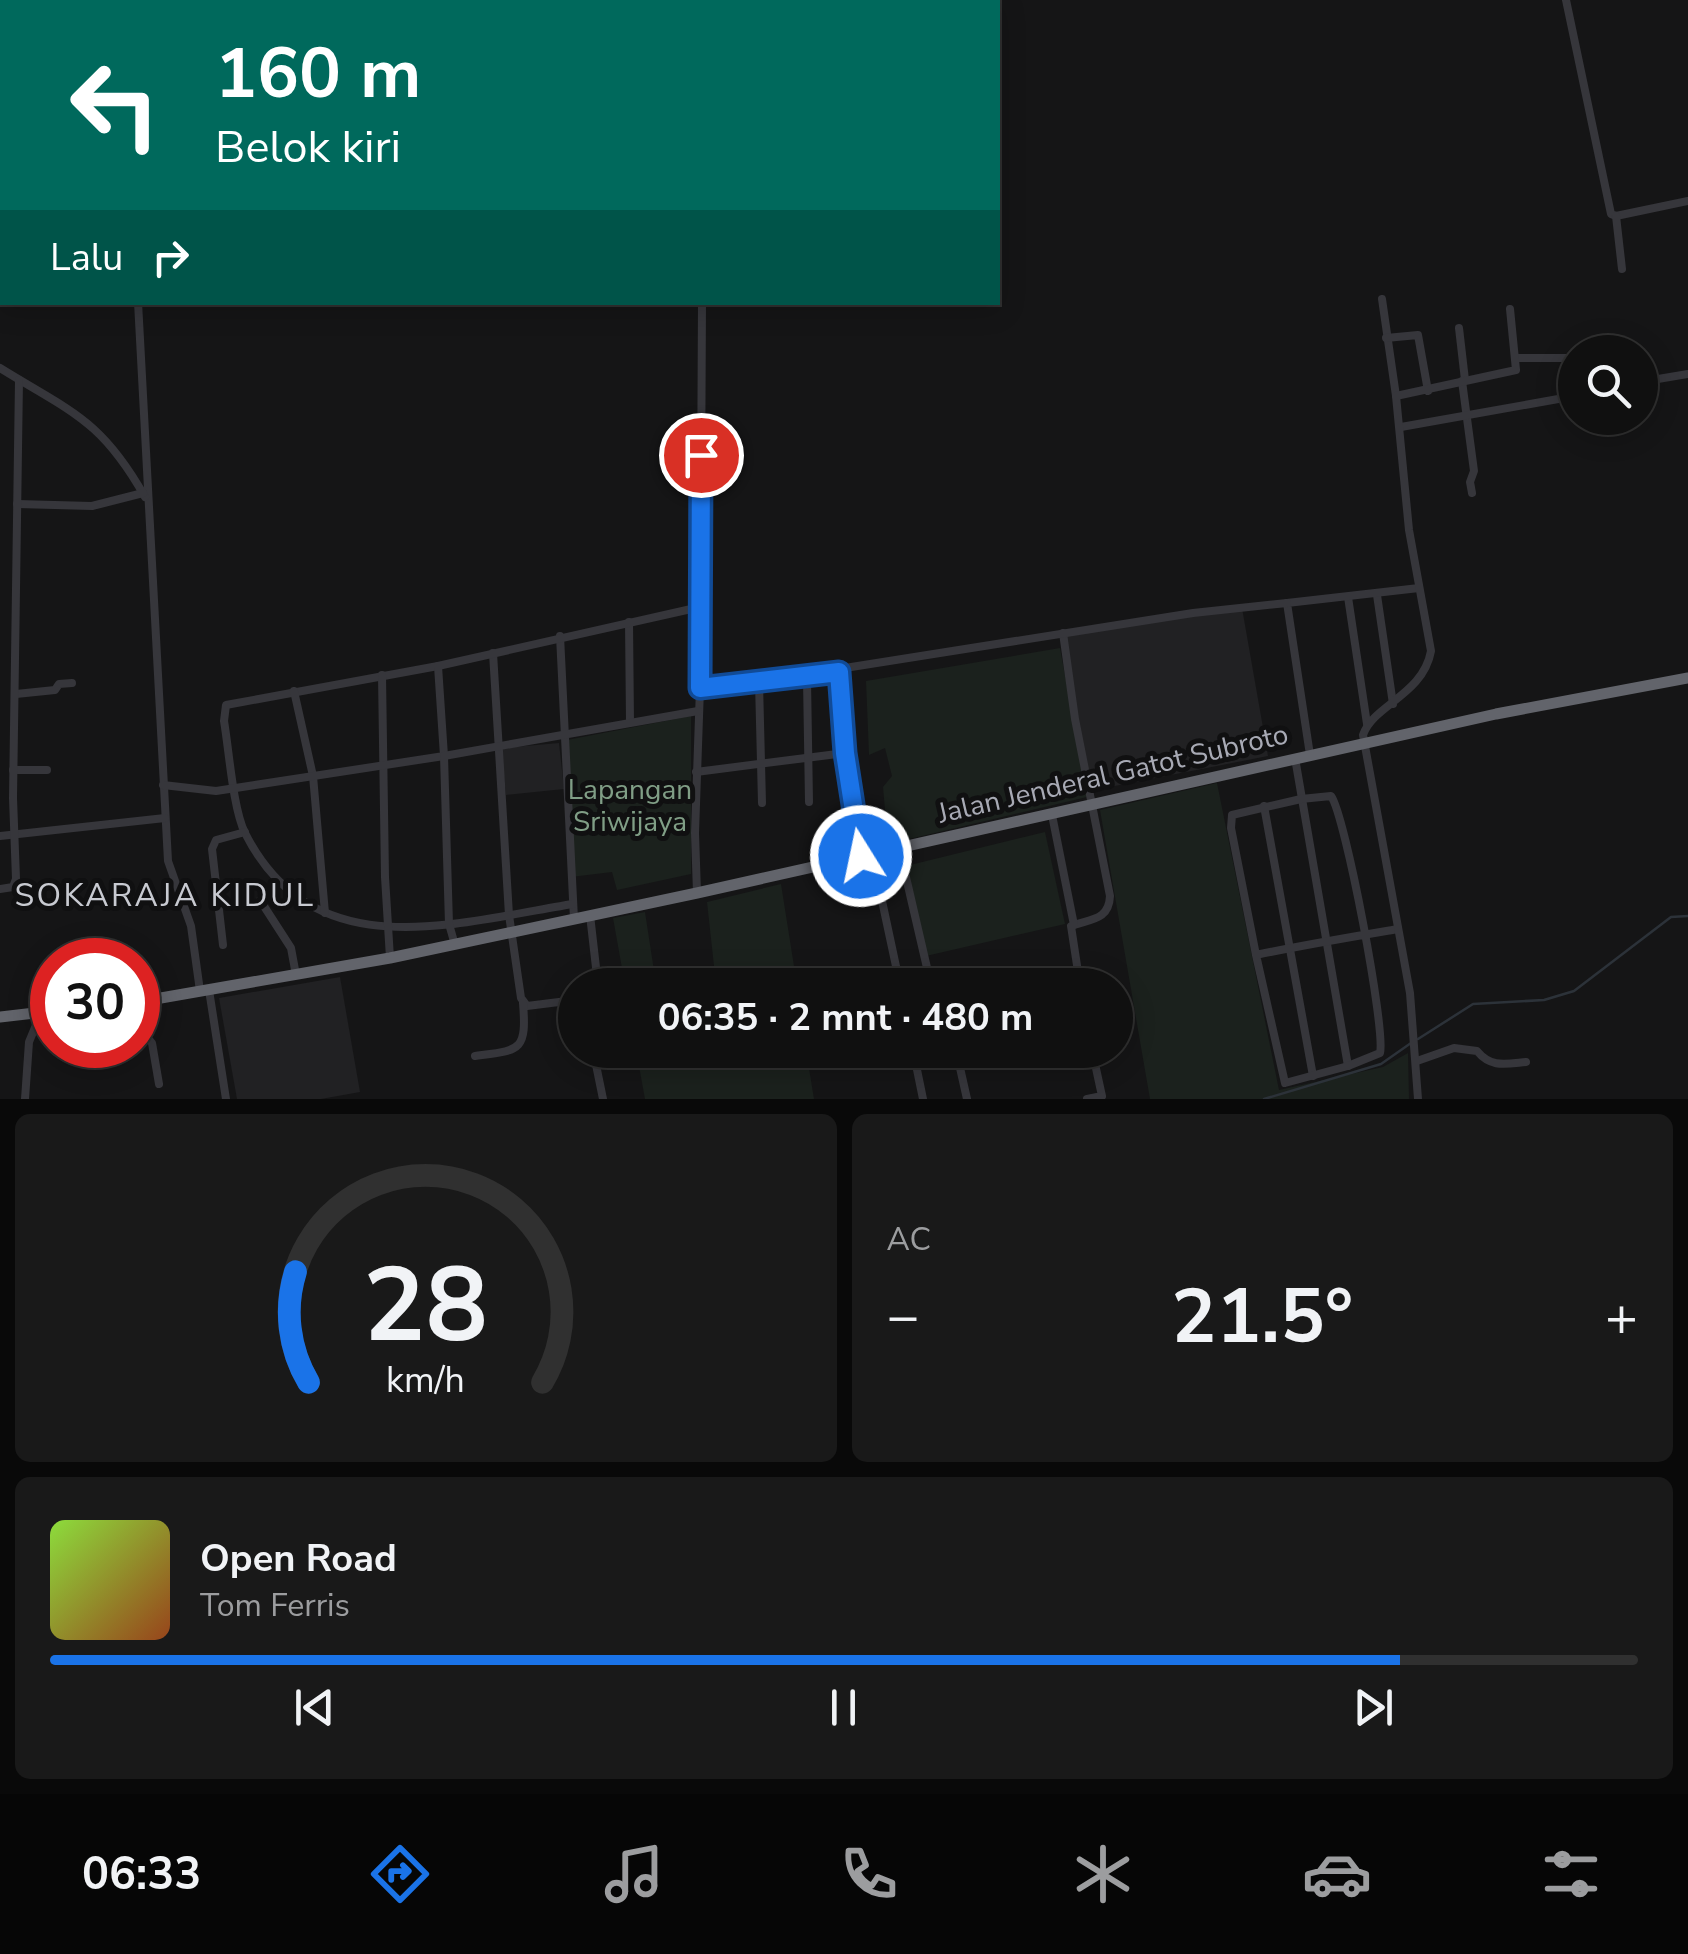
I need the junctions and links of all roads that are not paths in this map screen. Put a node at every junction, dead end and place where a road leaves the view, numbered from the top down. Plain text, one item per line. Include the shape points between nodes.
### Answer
1 (1566, 0) edge
2 (1688, 200) edge
3 (1616, 216) junction
4 (1622, 269) dead end
5 (1382, 299) dead end
6 (138, 305) edge
7 (702, 305) edge
8 (1510, 309) dead end
9 (1460, 328) dead end
10 (1386, 338) junction
11 (1517, 358) junction
12 (1558, 358) edge
13 (0, 368) edge
14 (1688, 374) edge
15 (1658, 379) edge
16 (19, 380) junction
17 (1464, 380) junction
18 (1428, 391) junction
19 (1396, 396) junction
20 (1558, 399) edge
21 (1467, 416) junction
22 (1401, 427) junction
23 (1472, 493) dead end
24 (145, 497) junction
25 (17, 504) junction
26 (1418, 588) junction
27 (1377, 595) junction
28 (1348, 598) junction
29 (1287, 603) junction
30 (700, 607) junction
31 (630, 622) junction
32 (1063, 633) junction
33 (560, 636) junction
34 (493, 653) junction
35 (438, 666) junction
36 (839, 672) junction
37 (382, 675) junction
38 (808, 677) junction
39 (1688, 678) edge
40 (759, 682) junction
41 (72, 683) dead end
42 (700, 688) junction
43 (294, 690) junction
44 (16, 694) junction
45 (1394, 704) junction
46 (698, 710) junction
47 (630, 722) junction
48 (1367, 724) junction
49 (564, 735) junction
50 (1364, 744) junction
51 (501, 747) junction
52 (845, 753) junction
53 (1310, 755) junction
54 (444, 756) junction
55 (808, 757) junction
56 (1295, 758) junction
57 (0, 761) edge
58 (761, 762) junction
59 (385, 765) junction
60 (13, 766) junction
61 (48, 770) dead end
62 (696, 772) junction
63 (313, 776) junction
64 (164, 785) junction
65 (236, 788) junction
66 (1301, 798) junction
67 (810, 802) dead end
68 (762, 803) dead end
69 (1093, 805) junction
70 (1264, 806) junction
71 (1052, 814) junction
72 (165, 818) junction
73 (244, 832) junction
74 (12, 835) junction
75 (0, 836) edge
76 (900, 847) junction
77 (867, 855) junction
78 (0, 888) edge
79 (697, 893) junction
80 (260, 900) dead end
81 (573, 904) junction
82 (325, 914) junction
83 (509, 915) junction
84 (590, 915) junction
85 (574, 919) junction
86 (450, 924) junction
87 (1074, 924) junction
88 (386, 929) junction
89 (1398, 929) junction
90 (512, 932) junction
91 (1363, 935) junction
92 (1326, 940) junction
93 (454, 945) junction
94 (223, 946) dead end
95 (1290, 948) junction
96 (1256, 955) junction
97 (390, 958) junction
98 (596, 968) edge
99 (896, 968) edge
100 (927, 968) edge
101 (1077, 968) edge
102 (296, 975) junction
103 (204, 990) junction
104 (160, 998) edge
105 (522, 1002) junction
106 (558, 1002) edge
107 (30, 1014) edge
108 (0, 1017) edge
109 (30, 1040) edge
110 (474, 1056) dead end
111 (1417, 1058) junction
112 (1526, 1062) dead end
113 (1348, 1066) junction
114 (156, 1068) edge
115 (596, 1068) edge
116 (917, 1068) edge
117 (960, 1068) edge
118 (1096, 1068) edge
119 (1314, 1076) junction
120 (159, 1084) dead end
121 (25, 1099) edge
122 (226, 1099) edge
123 (602, 1099) edge
124 (923, 1099) edge
125 (967, 1099) edge
126 (1087, 1099) edge
127 (1418, 1099) edge

1 - 3 street
2 - 3 street
3 - 4 street
5 - 10 street
6 - 24 street
7 - 30 street
8 - 11 street
9 - 17 street
10 - 18 street via 1418,335
10 - 19 street
11 - 12 street
11 - 17 street via 1514,371
13 - 16 street
14 - 15 street
16 - 24 street via 91,424
16 - 25 street
17 - 18 street
17 - 21 street
18 - 19 street
19 - 22 street
20 - 21 street
21 - 22 street
21 - 23 street
22 - 26 street
24 - 25 street via 92,506
24 - 64 street
25 - 44 street
26 - 27 street
26 - 45 street via 1430,657
27 - 28 street
27 - 45 street
28 - 29 street
28 - 48 street
29 - 32 street
29 - 53 street
30 - 31 street
30 - 42 street
31 - 33 street
31 - 47 street
32 - 36 street
32 - 69 street
33 - 34 street
33 - 49 street
34 - 35 street
34 - 51 street
35 - 37 street
35 - 54 street
36 - 38 street
36 - 52 street
37 - 43 street
37 - 59 street
38 - 40 street
38 - 55 street
39 - 50 highway, Jalan Jenderal Gatot Subroto
40 - 42 street
40 - 58 street
41 - 44 street
42 - 46 street
43 - 63 street
43 - 65 street via 226,705
44 - 60 street
45 - 48 street
46 - 47 street
46 - 62 street
47 - 49 street
48 - 50 street
49 - 51 street
49 - 81 street
50 - 53 highway, Jalan Jenderal Gatot Subroto
50 - 89 street
51 - 54 street
51 - 83 street
52 - 55 street
52 - 77 street
53 - 56 highway, Jalan Jenderal Gatot Subroto
54 - 59 street
54 - 86 street
55 - 58 street
55 - 67 street
56 - 66 street
56 - 69 highway, Jalan Jenderal Gatot Subroto
57 - 60 street
58 - 62 street
58 - 68 street
59 - 63 street
59 - 88 street
60 - 61 street
60 - 74 street
62 - 79 street
63 - 65 street
63 - 82 street
64 - 65 street
64 - 72 street
65 - 73 street
66 - 70 street
66 - 91 street via 1331,796 1336,802
66 - 92 street
69 - 71 highway, Jalan Jenderal Gatot Subroto
69 - 87 street via 1109,906 1102,917
70 - 95 street
70 - 96 street via 1235,812 1231,820
71 - 76 highway, Jalan Jenderal Gatot Subroto
71 - 87 street
72 - 74 street
72 - 103 street via 171,876 191,926
73 - 82 street via 286,888
73 - 94 street via 216,840 212,849
74 - 75 street
74 - 78 street via 15,884
76 - 77 highway, Jalan Jenderal Gatot Subroto
76 - 100 street
77 - 79 highway, Jalan Jenderal Gatot Subroto
77 - 99 street
79 - 84 highway, Jalan Jenderal Gatot Subroto
80 - 102 street via 291,948
81 - 83 street
81 - 85 street
82 - 88 street
83 - 86 street
83 - 90 street
84 - 85 highway, Jalan Jenderal Gatot Subroto
84 - 98 street
85 - 90 highway, Jalan Jenderal Gatot Subroto
86 - 88 street
86 - 93 street
87 - 101 street
88 - 97 street
89 - 91 street
89 - 111 street
90 - 93 highway, Jalan Jenderal Gatot Subroto
90 - 105 street
91 - 92 street
91 - 113 street via 1382,1048 1376,1057
92 - 95 street
92 - 113 street
93 - 97 highway, Jalan Jenderal Gatot Subroto
95 - 96 street
95 - 119 street
96 - 119 street via 1283,1080
97 - 102 highway, Jalan Jenderal Gatot Subroto
102 - 103 highway, Jalan Jenderal Gatot Subroto
103 - 104 highway, Jalan Jenderal Gatot Subroto
103 - 122 street
105 - 106 street
105 - 110 street via 521,1045
107 - 108 highway
109 - 121 street
111 - 112 street via 1454,1048 1477,1051 1496,1065
111 - 127 street
113 - 119 street
114 - 120 street
115 - 123 street
116 - 124 street
117 - 125 street
118 - 126 street via 1102,1096

